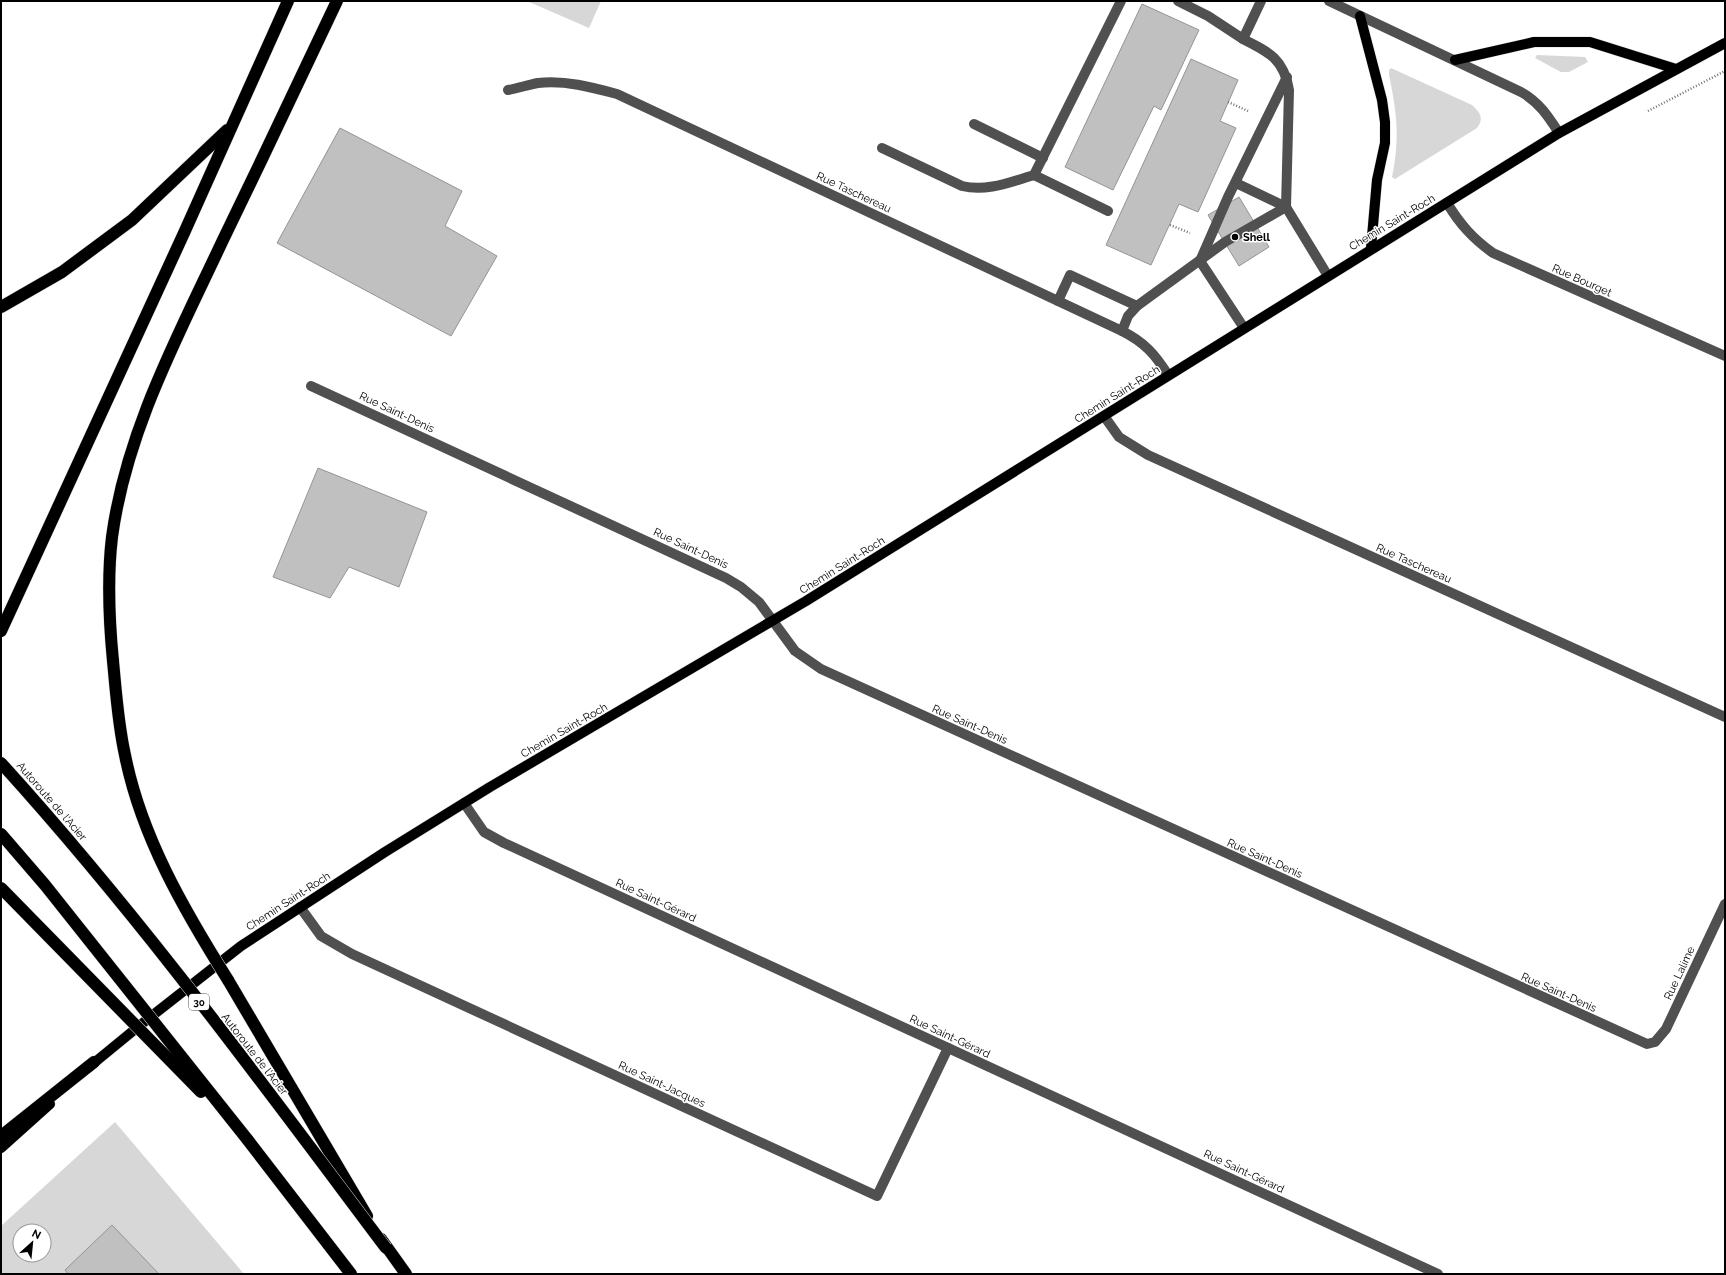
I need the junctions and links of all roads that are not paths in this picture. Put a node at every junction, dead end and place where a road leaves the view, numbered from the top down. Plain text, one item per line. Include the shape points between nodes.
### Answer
1 (288, 1) edge
2 (337, 1) edge
3 (1121, 1) edge
4 (1178, 1) edge
5 (1261, 1) edge
6 (1329, 1) edge
7 (1194, 4) edge
8 (1360, 16) junction
9 (1243, 39) junction
10 (1725, 43) edge
11 (1455, 60) junction
12 (1676, 69) junction
13 (1287, 77) junction
14 (508, 90) dead end
15 (974, 124) dead end
16 (232, 126) junction
17 (1559, 133) junction
18 (882, 148) dead end
19 (1043, 158) junction
20 (1034, 175) junction
21 (1236, 183) junction
22 (1447, 203) junction
23 (1286, 207) junction
24 (1108, 211) dead end
25 (1372, 248) junction
26 (1200, 260) junction
27 (1328, 276) junction
28 (1058, 301) junction
29 (1137, 306) junction
30 (1, 307) edge
31 (1244, 328) junction
32 (1122, 331) junction
33 (1725, 356) edge
34 (1168, 375) junction
35 (311, 386) dead end
36 (1104, 416) junction
37 (772, 620) junction
38 (1, 631) edge
39 (1725, 717) edge
40 (1, 763) edge
41 (464, 803) junction
42 (1, 834) edge
43 (1, 888) edge
44 (1725, 904) edge
45 (300, 907) junction
46 (1647, 1044) joint
47 (948, 1048) junction
48 (94, 1062) junction
49 (1, 1136) edge
50 (247, 1139) junction
51 (1, 1148) edge
52 (386, 1248) junction
53 (351, 1274) edge
54 (406, 1274) edge
55 (1438, 1274) edge

1 - 16 highway
2 - 52 highway, bridge via 170,354 137,435 112,537 109,593 113,661 125,754 133,788 157,852 204,942
3 - 19 street
4 - 7 street
5 - 9 street
6 - 8 street
7 - 9 street
8 - 11 street
8 - 25 main road via 1382,100 1385,122 1385,143 1377,180
9 - 13 street via 1274,58
10 - 12 main road, Chemin Saint-Roch
11 - 12 main road via 1534,42 1590,42
11 - 17 street via 1529,97 1544,110
12 - 17 main road, Chemin Saint-Roch
13 - 21 street
13 - 23 street via 1289,90
14 - 28 street, Rue Taschereau via 538,83 562,83 617,94
15 - 19 street
16 - 30 highway via 126,224 62,272
16 - 38 highway
17 - 22 main road, Chemin Saint-Roch
18 - 20 street via 962,186 974,189 990,188
19 - 20 street
20 - 24 street
21 - 23 street
21 - 26 street
22 - 25 main road, Chemin Saint-Roch
22 - 33 street, Rue Bourget via 1461,225 1476,241 1493,253
23 - 26 street via 1225,242
23 - 27 street
25 - 27 main road, Chemin Saint-Roch
26 - 29 street
26 - 31 street
27 - 31 main road, Chemin Saint-Roch
28 - 29 street via 1070,275
28 - 32 street, Rue Taschereau
29 - 32 street via 1128,316
31 - 34 main road, Chemin Saint-Roch
32 - 34 street, Rue Taschereau via 1156,355
34 - 36 main road, Chemin Saint-Roch
35 - 37 street, Rue Saint-Denis via 726,578 759,602
36 - 37 main road, Chemin Saint-Roch
36 - 39 street, Rue Taschereau via 1119,437 1148,455
37 - 41 main road, Chemin Saint-Roch
37 - 46 street, Rue Saint-Denis via 795,651 821,669
40 - 52 highway, Autoroute de l'Acier / 30, bridge via 56,824 126,909
41 - 45 main road, Chemin Saint-Roch
41 - 47 street, Rue Saint-Gérard via 484,832 504,843
42 - 50 highway, bridge via 45,885
43 - 50 highway, bridge
44 - 46 street, Rue Lalime via 1666,1029 1655,1042
45 - 47 street, Rue Saint-Jacques via 321,936 346,951 877,1196
45 - 48 main road, Chemin Saint-Roch via 241,946
47 - 55 street, Rue Saint-Gérard
48 - 49 highway
48 - 51 main road, Chemin Saint-Roch
50 - 53 highway
52 - 54 highway, Autoroute de l'Acier / 30

